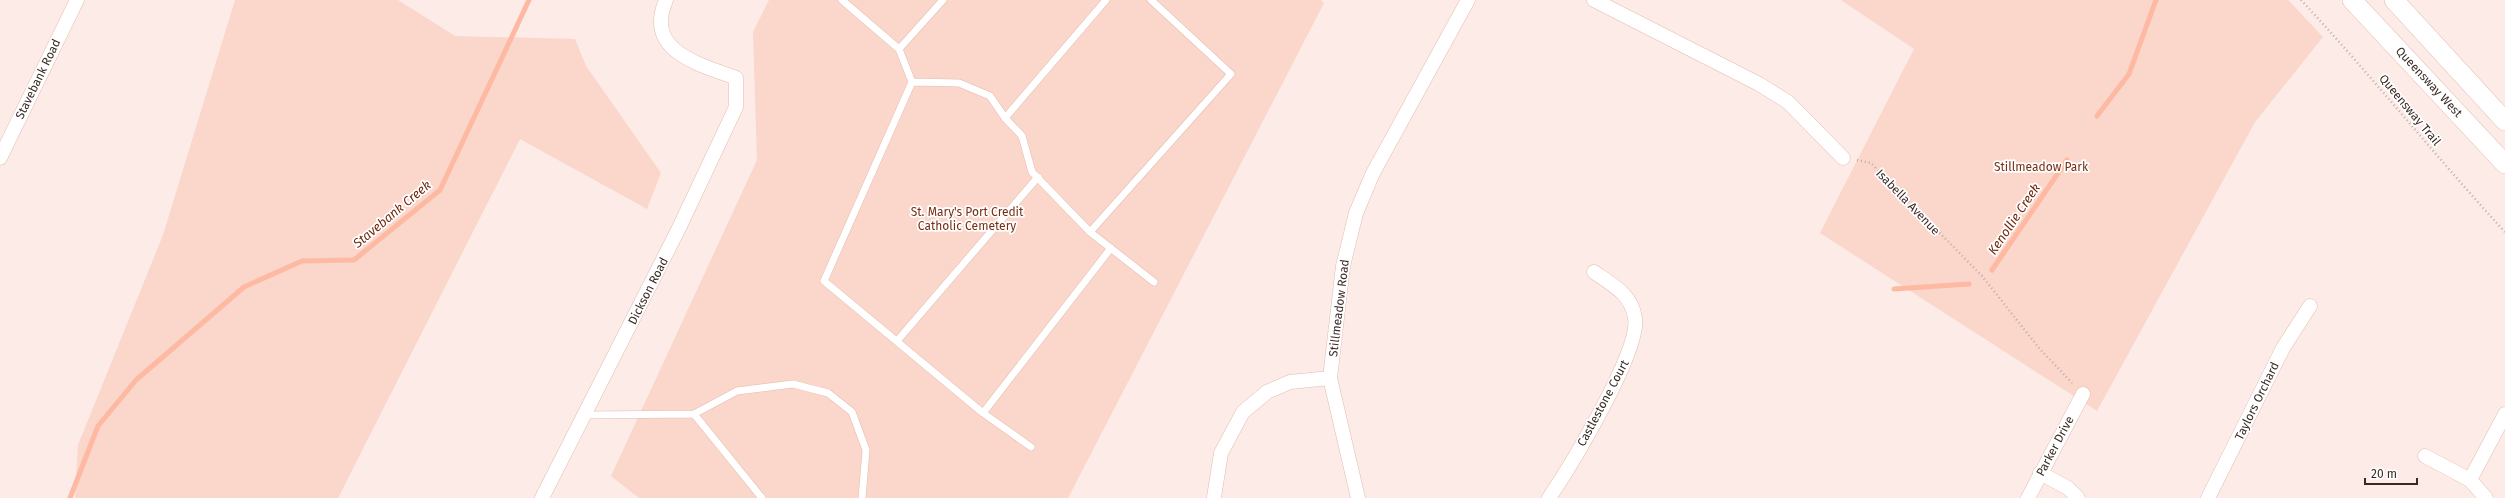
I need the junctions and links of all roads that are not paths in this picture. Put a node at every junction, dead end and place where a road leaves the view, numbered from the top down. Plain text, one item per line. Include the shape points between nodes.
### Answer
1 (77, 0) edge
2 (666, 0) edge
3 (842, 0) edge
4 (943, 0) edge
5 (1106, 0) edge
6 (1151, 0) edge
7 (1468, 0) edge
8 (1594, 0) edge
9 (2352, 0) edge
10 (2394, 0) edge
11 (899, 48) junction
12 (912, 82) junction
13 (1005, 118) junction
14 (2505, 121) edge
15 (0, 158) edge
16 (1843, 158) road end
17 (2505, 164) edge
18 (1038, 176) junction
19 (1090, 232) junction
20 (1111, 248) junction
21 (1594, 272) dead end
22 (1154, 282) dead end
23 (2310, 306) dead end
24 (897, 341) junction
25 (1330, 378) junction
26 (2083, 394) road end
27 (983, 413) junction
28 (694, 414) junction
29 (2505, 414) edge
30 (586, 415) junction
31 (1031, 447) dead end
32 (2425, 456) dead end
33 (2040, 473) junction
34 (2470, 480) junction
35 (1214, 497) dead end
36 (542, 498) edge
37 (762, 498) edge
38 (862, 498) edge
39 (1358, 498) edge
40 (1549, 498) edge
41 (2028, 498) edge
42 (2078, 498) edge
43 (2208, 498) edge
44 (2486, 498) edge

1 - 15 street, Stavebank Road
2 - 30 street, Dickson Road via 661,10 662,29 666,41 678,54 736,78 736,107
3 - 11 lane
4 - 11 lane
5 - 13 lane
6 - 19 lane via 1231,74
7 - 25 street, Stillmeadow Road via 1373,173 1356,213 1339,290
8 - 16 street via 1760,84 1788,102
9 - 17 main road, Queensway West
10 - 14 main road
11 - 12 lane
12 - 13 lane via 959,83 990,96
12 - 24 lane via 824,281
13 - 18 lane via 1022,136 1032,172
18 - 19 lane
18 - 24 lane
19 - 20 lane
20 - 22 lane
20 - 27 lane
21 - 40 street, Castlestone Court via 1626,295 1635,318 1636,331 1626,361 1581,446
23 - 43 street, Taylors Orchard via 2283,348
24 - 27 lane
25 - 35 street via 1290,382 1267,392 1243,412 1221,453
25 - 39 street, Stillmeadow Road
26 - 33 street, Parker Drive
27 - 31 lane
28 - 30 lane
28 - 37 lane
28 - 38 lane via 737,392 793,384 828,393 852,412 866,450
29 - 34 street
30 - 36 street, Dickson Road
32 - 34 street
33 - 41 street, Parker Drive
33 - 42 street via 2068,488
34 - 44 street

